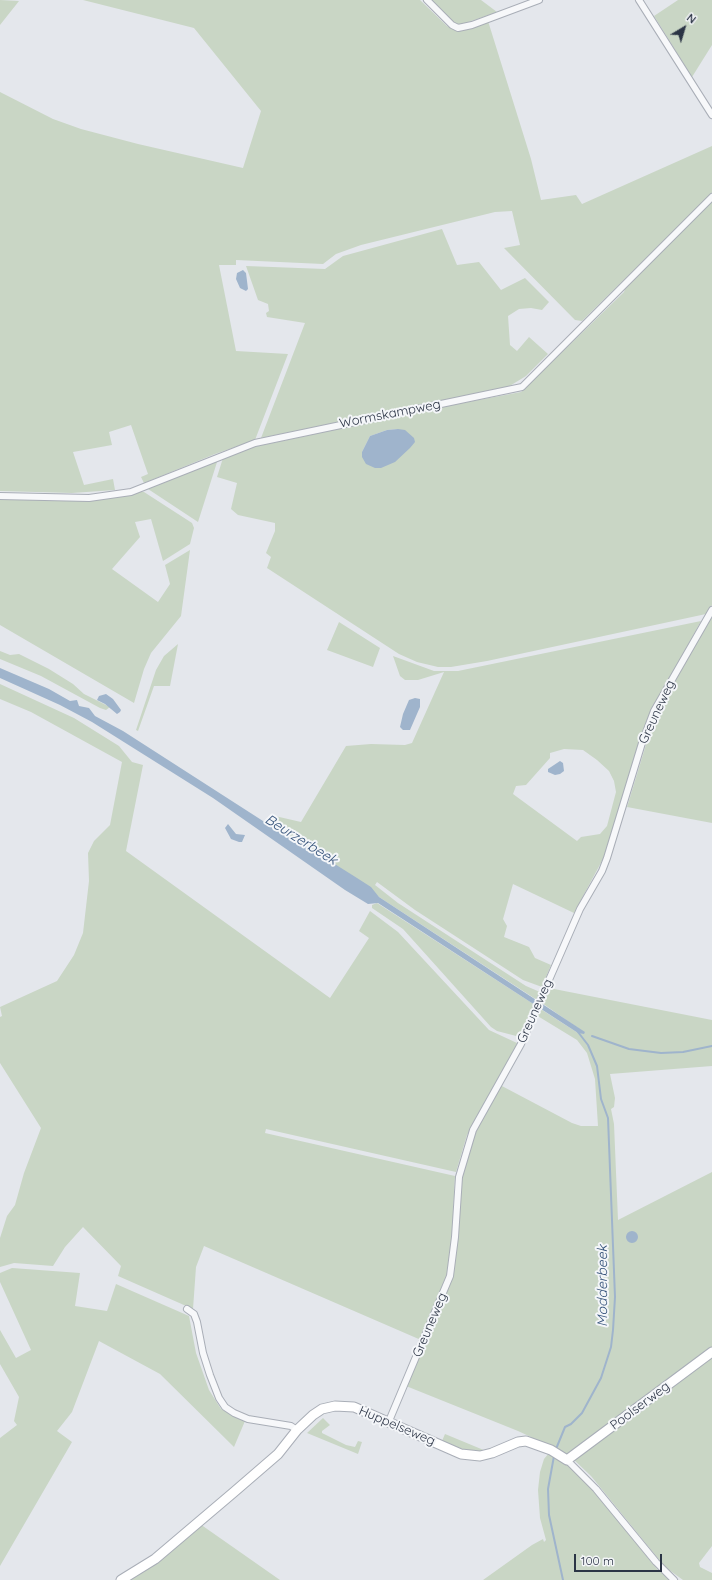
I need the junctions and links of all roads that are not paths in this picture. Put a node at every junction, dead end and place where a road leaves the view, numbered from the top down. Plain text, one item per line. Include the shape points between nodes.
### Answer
1 (427, 0) edge
2 (539, 0) edge
3 (639, 0) edge
4 (712, 115) edge
5 (712, 197) edge
6 (0, 496) edge
7 (712, 610) edge
8 (187, 1309) dead end
9 (712, 1352) edge
10 (389, 1421) junction
11 (298, 1430) junction
12 (564, 1457) junction
13 (121, 1580) edge
14 (674, 1580) edge

1 - 2 street via 458,28
3 - 4 street
5 - 6 street, Wormskampweg via 522,387 255,443 131,492 88,498
7 - 10 street, Greuneweg via 647,728 607,858 580,908 521,1044 473,1130 457,1188 450,1276
8 - 11 street via 194,1314 210,1375 225,1407 248,1419 292,1426
9 - 12 street, Poolserweg
10 - 11 street, Huppelseweg via 354,1407 335,1406 322,1408
10 - 12 street, Huppelseweg via 461,1454 480,1456 526,1441
11 - 13 street, Huppelseweg via 278,1454 160,1555
12 - 14 street, Huppelseweg via 596,1489

